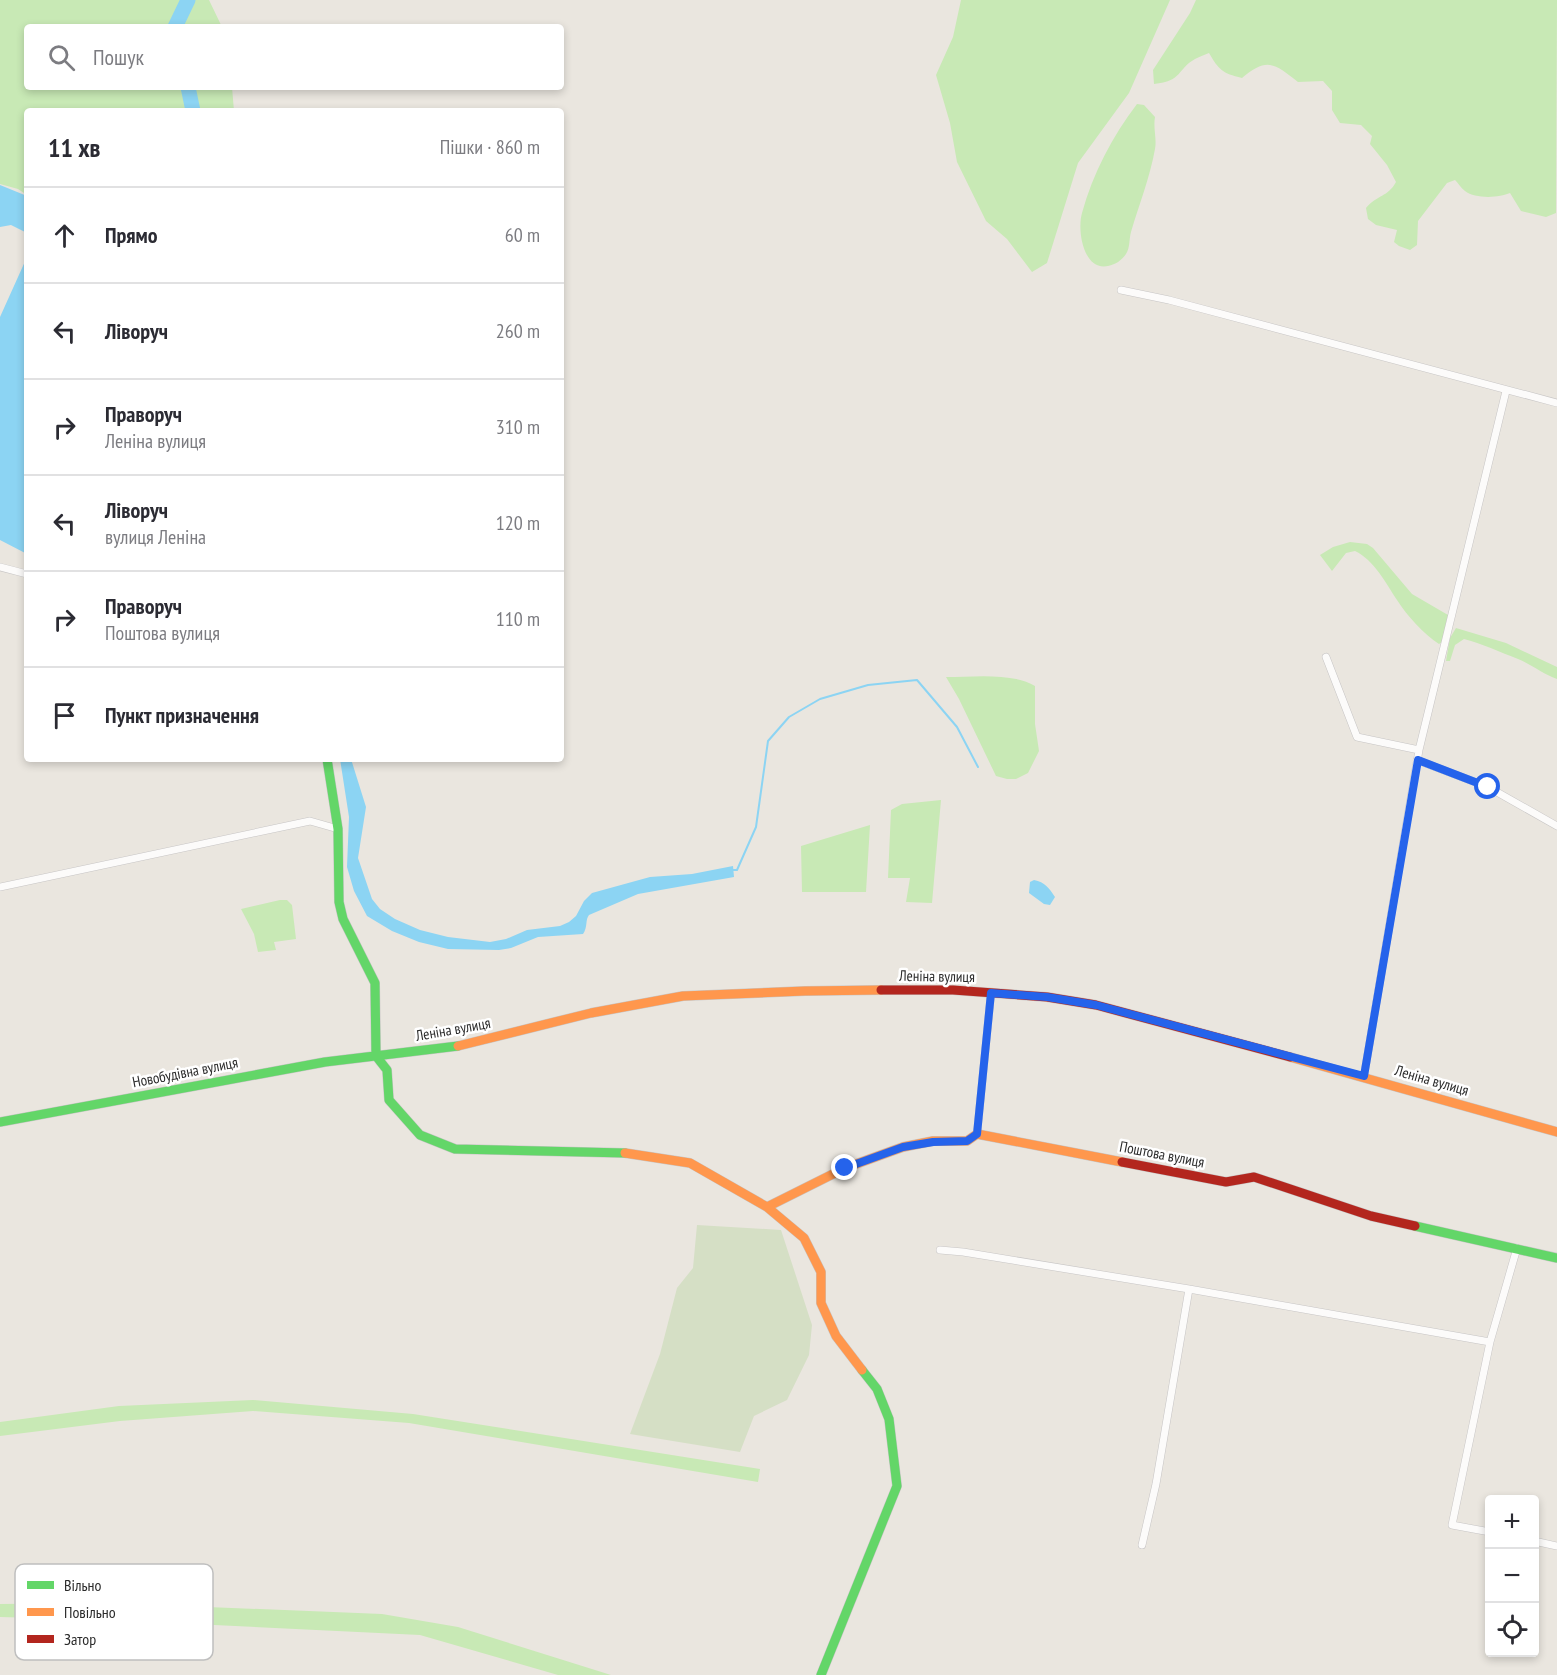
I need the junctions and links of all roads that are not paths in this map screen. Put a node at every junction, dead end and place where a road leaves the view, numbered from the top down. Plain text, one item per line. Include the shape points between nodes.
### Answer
1 (1121, 290) dead end
2 (1506, 391) junction
3 (1557, 404) edge
4 (0, 567) edge
5 (24, 573) edge
6 (1326, 657) dead end
7 (1419, 750) junction
8 (1418, 760) junction
9 (327, 762) edge
10 (1557, 826) edge
11 (338, 829) junction
12 (0, 887) edge
13 (991, 993) junction
14 (376, 1056) junction
15 (1364, 1076) junction
16 (0, 1122) edge
17 (1557, 1132) edge
18 (977, 1134) junction
19 (767, 1207) junction
20 (1517, 1248) junction
21 (940, 1250) dead end
22 (1557, 1258) edge
23 (1190, 1289) junction
24 (1490, 1342) junction
25 (1485, 1531) edge
26 (1539, 1542) edge
27 (1142, 1545) dead end
28 (1557, 1546) edge
29 (820, 1675) edge

1 - 2 street
2 - 3 street
2 - 7 street
4 - 5 street
6 - 7 street via 1357,737
7 - 8 street
8 - 10 street via 1488,787
8 - 15 street
9 - 11 street
11 - 12 street via 310,821
11 - 14 street via 339,902 343,920 375,983
13 - 14 street, Леніна вулиця via 805,991 683,996 591,1013 462,1046
13 - 15 street, Леніна вулиця via 1096,1005
13 - 18 street
14 - 16 street, Новобудівна вулиця
14 - 19 street via 387,1070 389,1100 420,1135 455,1149 625,1153 690,1163
15 - 17 street, Леніна вулиця
18 - 19 street, Поштова вулиця via 967,1141 903,1147 845,1168
18 - 20 street, Поштова вулиця via 1226,1182 1254,1177 1371,1216
19 - 29 street via 804,1238 821,1272 822,1303 837,1336 877,1389 889,1419 897,1486
20 - 22 street, Поштова вулиця
20 - 24 street
21 - 23 street
23 - 24 street
23 - 27 street
24 - 25 street via 1452,1525
26 - 28 street

